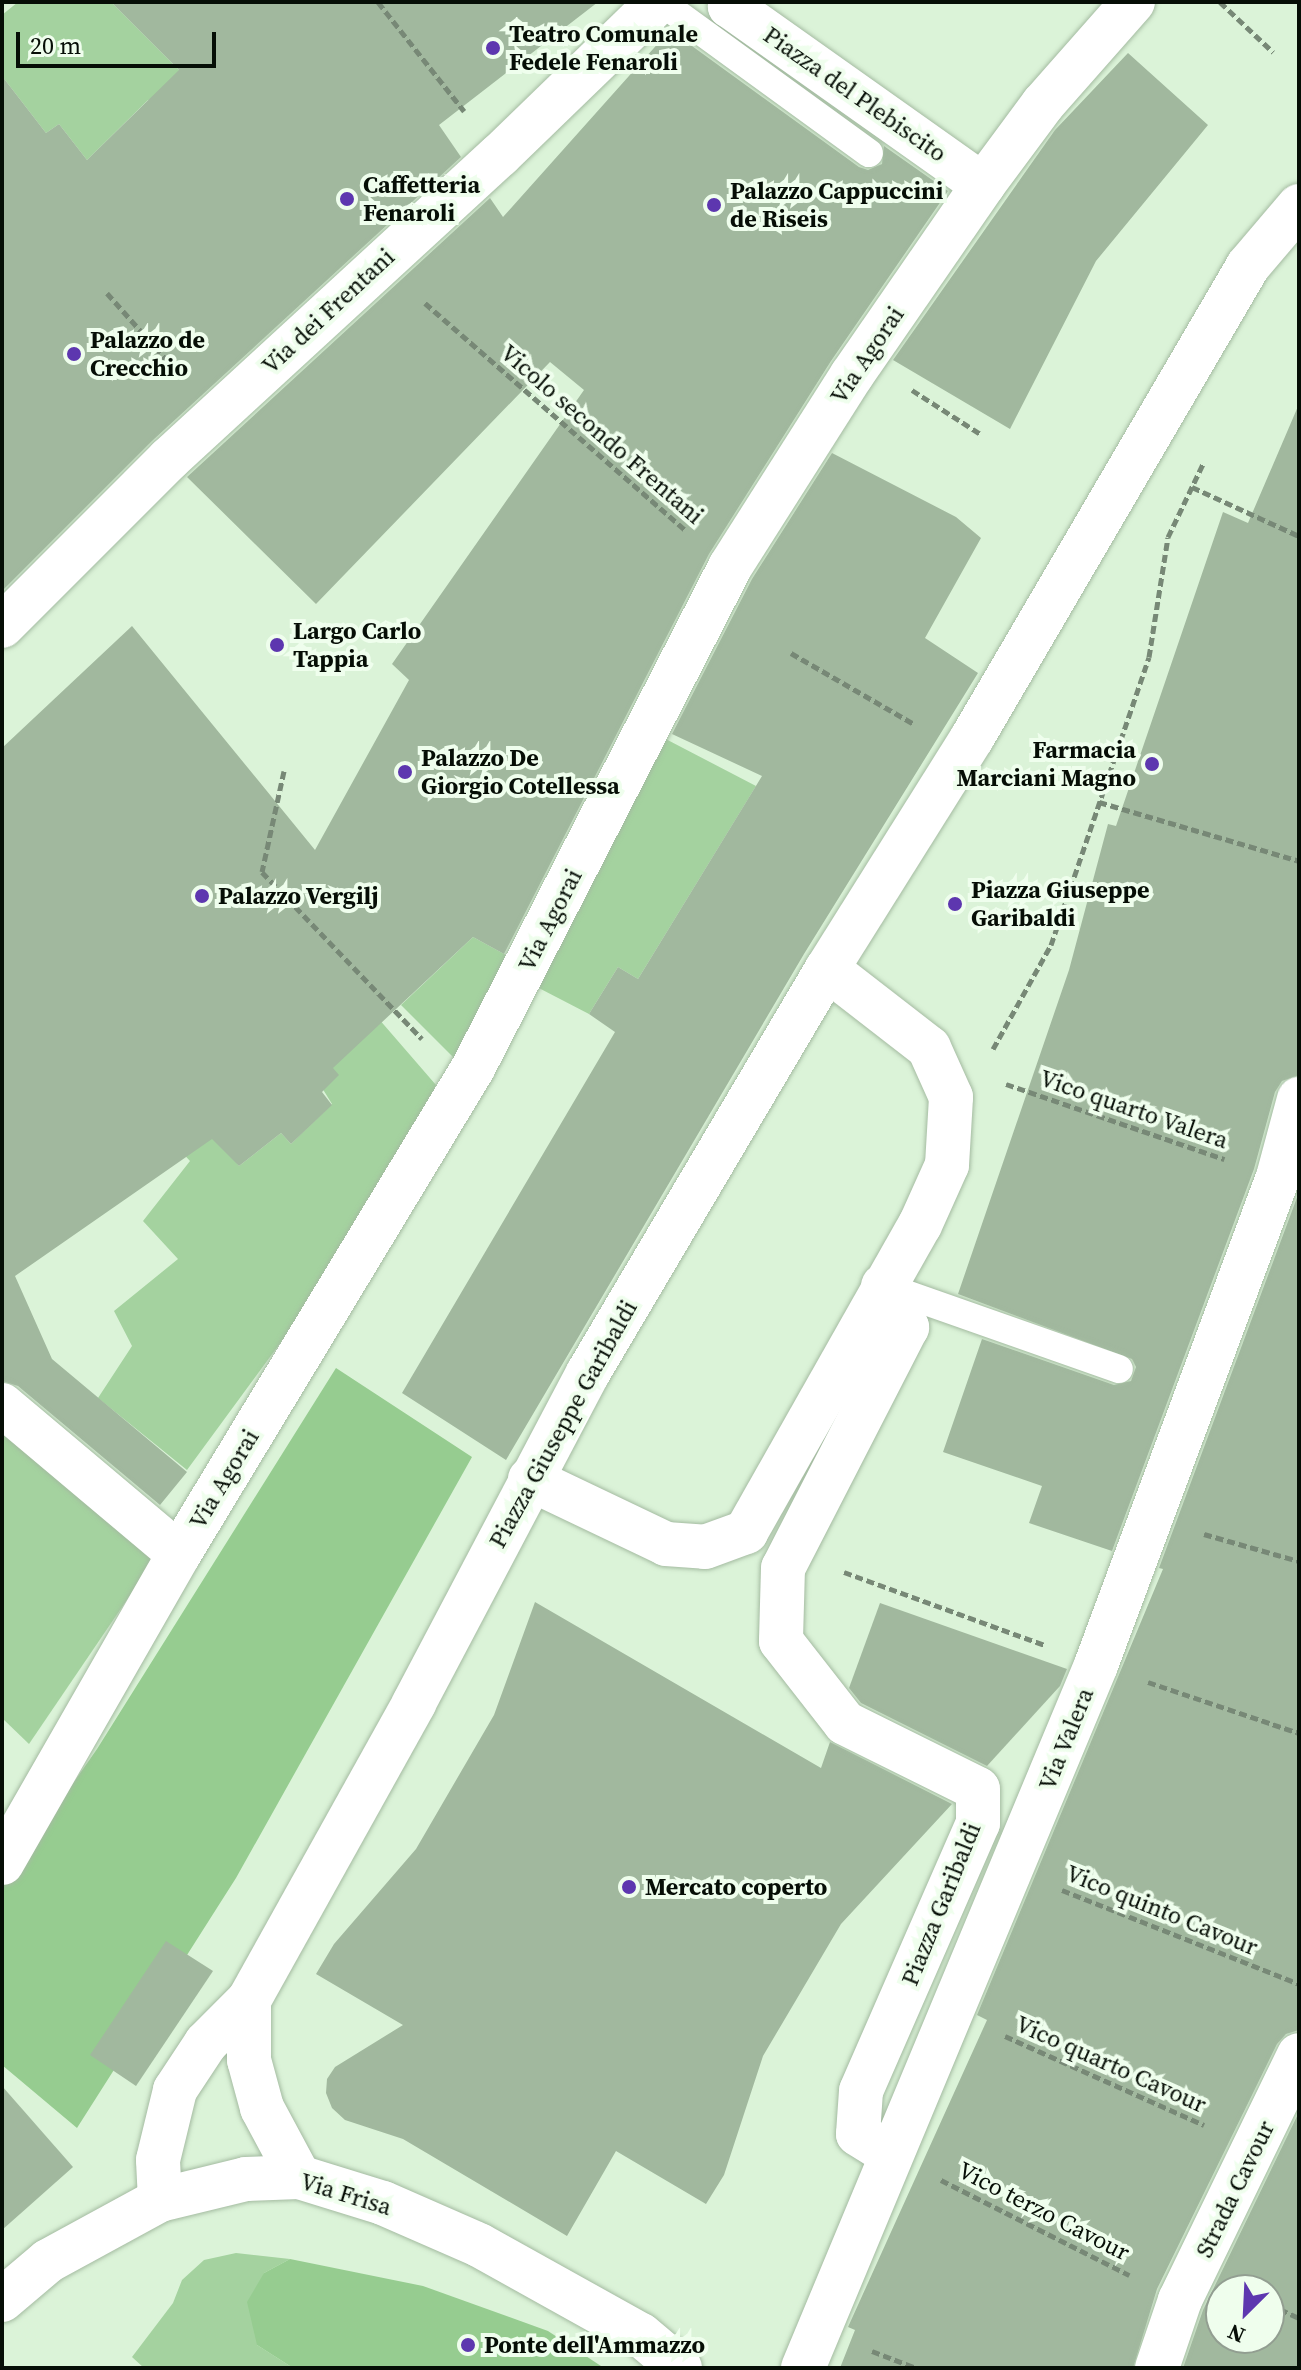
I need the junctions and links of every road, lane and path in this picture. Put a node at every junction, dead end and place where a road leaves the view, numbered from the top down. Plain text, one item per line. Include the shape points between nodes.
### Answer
1 (378, 2) edge
2 (659, 2) edge
3 (734, 2) edge
4 (1133, 2) edge
5 (1220, 2) edge
6 (1273, 52) dead end
7 (869, 153) dead end
8 (500, 155) junction
9 (983, 185) junction
10 (1299, 206) edge
11 (107, 293) dead end
12 (452, 328) dead end
13 (215, 416) junction
14 (1206, 459) dead end
15 (1192, 487) junction
16 (1299, 536) edge
17 (730, 567) junction
18 (2, 626) edge
19 (791, 653) dead end
20 (963, 752) junction
21 (284, 771) dead end
22 (1099, 802) junction
23 (1299, 861) edge
24 (827, 969) junction
25 (986, 1061) dead end
26 (994, 1080) dead end
27 (464, 1083) junction
28 (1299, 1099) edge
29 (1278, 1177) junction
30 (883, 1286) junction
31 (1119, 1369) dead end
32 (2, 1405) edge
33 (530, 1479) junction
34 (1150, 1518) junction
35 (791, 1553) junction
36 (179, 1554) junction
37 (1299, 1561) edge
38 (1096, 1665) junction
39 (1299, 1733) edge
40 (2, 1863) edge
41 (1012, 1870) junction
42 (1299, 1984) edge
43 (249, 2000) junction
44 (952, 2013) junction
45 (1299, 2055) edge
46 (1255, 2147) junction
47 (891, 2155) junction
48 (299, 2177) junction
49 (160, 2200) junction
50 (2, 2300) edge
51 (1180, 2300) junction
52 (680, 2368) edge
53 (803, 2368) edge
54 (1157, 2368) edge

1 - 8 path
2 - 7 lane
2 - 8 street, Via dei Frentani
3 - 9 street, Piazza del Plebiscito via 730,6
4 - 9 street, Via Agorai via 1043,104
5 - 6 path
8 - 13 street, Via dei Frentani
9 - 17 street, Via Agorai via 852,375
10 - 20 street, Piazza Giuseppe Garibaldi via 1248,266
11 - 13 path
12 - 17 path, Vicolo secondo Frentani
13 - 18 street, Via dei Frentani
14 - 15 path
15 - 16 path
15 - 22 path via 1168,537 1149,657
17 - 27 street, Via Agorai
19 - 20 path
20 - 24 street, Piazza Giuseppe Garibaldi
21 - 27 path via 262,872
22 - 23 path
22 - 25 path via 1051,945
24 - 30 street via 929,1048 951,1097 947,1165 920,1225
24 - 33 street, Piazza Giuseppe Garibaldi
26 - 29 path, Vico quarto Valera
27 - 36 street, Via Agorai
28 - 29 street, Via Valera
29 - 34 street, Via Valera
30 - 31 lane
30 - 33 street via 746,1532 705,1547 666,1544
30 - 35 street, Piazza Garibaldi via 907,1327
32 - 36 street
33 - 43 street, Piazza Giuseppe Garibaldi via 414,1703
34 - 37 path
34 - 38 street, Via Valera
35 - 38 path
35 - 47 street, Piazza Garibaldi via 783,1568 781,1641 817,1689 845,1723 978,1789 978,1823 861,2091 858,2134
36 - 40 street, Via Agorai
38 - 39 path
38 - 41 street, Via Valera
41 - 42 path, Vico quinto Cavour
41 - 44 street, Via Valera
43 - 48 street via 249,2060 262,2108
43 - 49 street via 206,2043 175,2090 158,2160
44 - 46 path, Vico quarto Cavour
44 - 47 street, Via Valera
45 - 46 street, Strada Cavour
46 - 51 street, Strada Cavour
47 - 51 path, Vico terzo Cavour
47 - 53 street, Via Valera
48 - 49 street, Via Frisa via 246,2179
48 - 52 street, Via Frisa via 383,2203 479,2245 641,2335
49 - 50 street, Via Frisa via 48,2261
51 - 54 street, Strada Cavour

